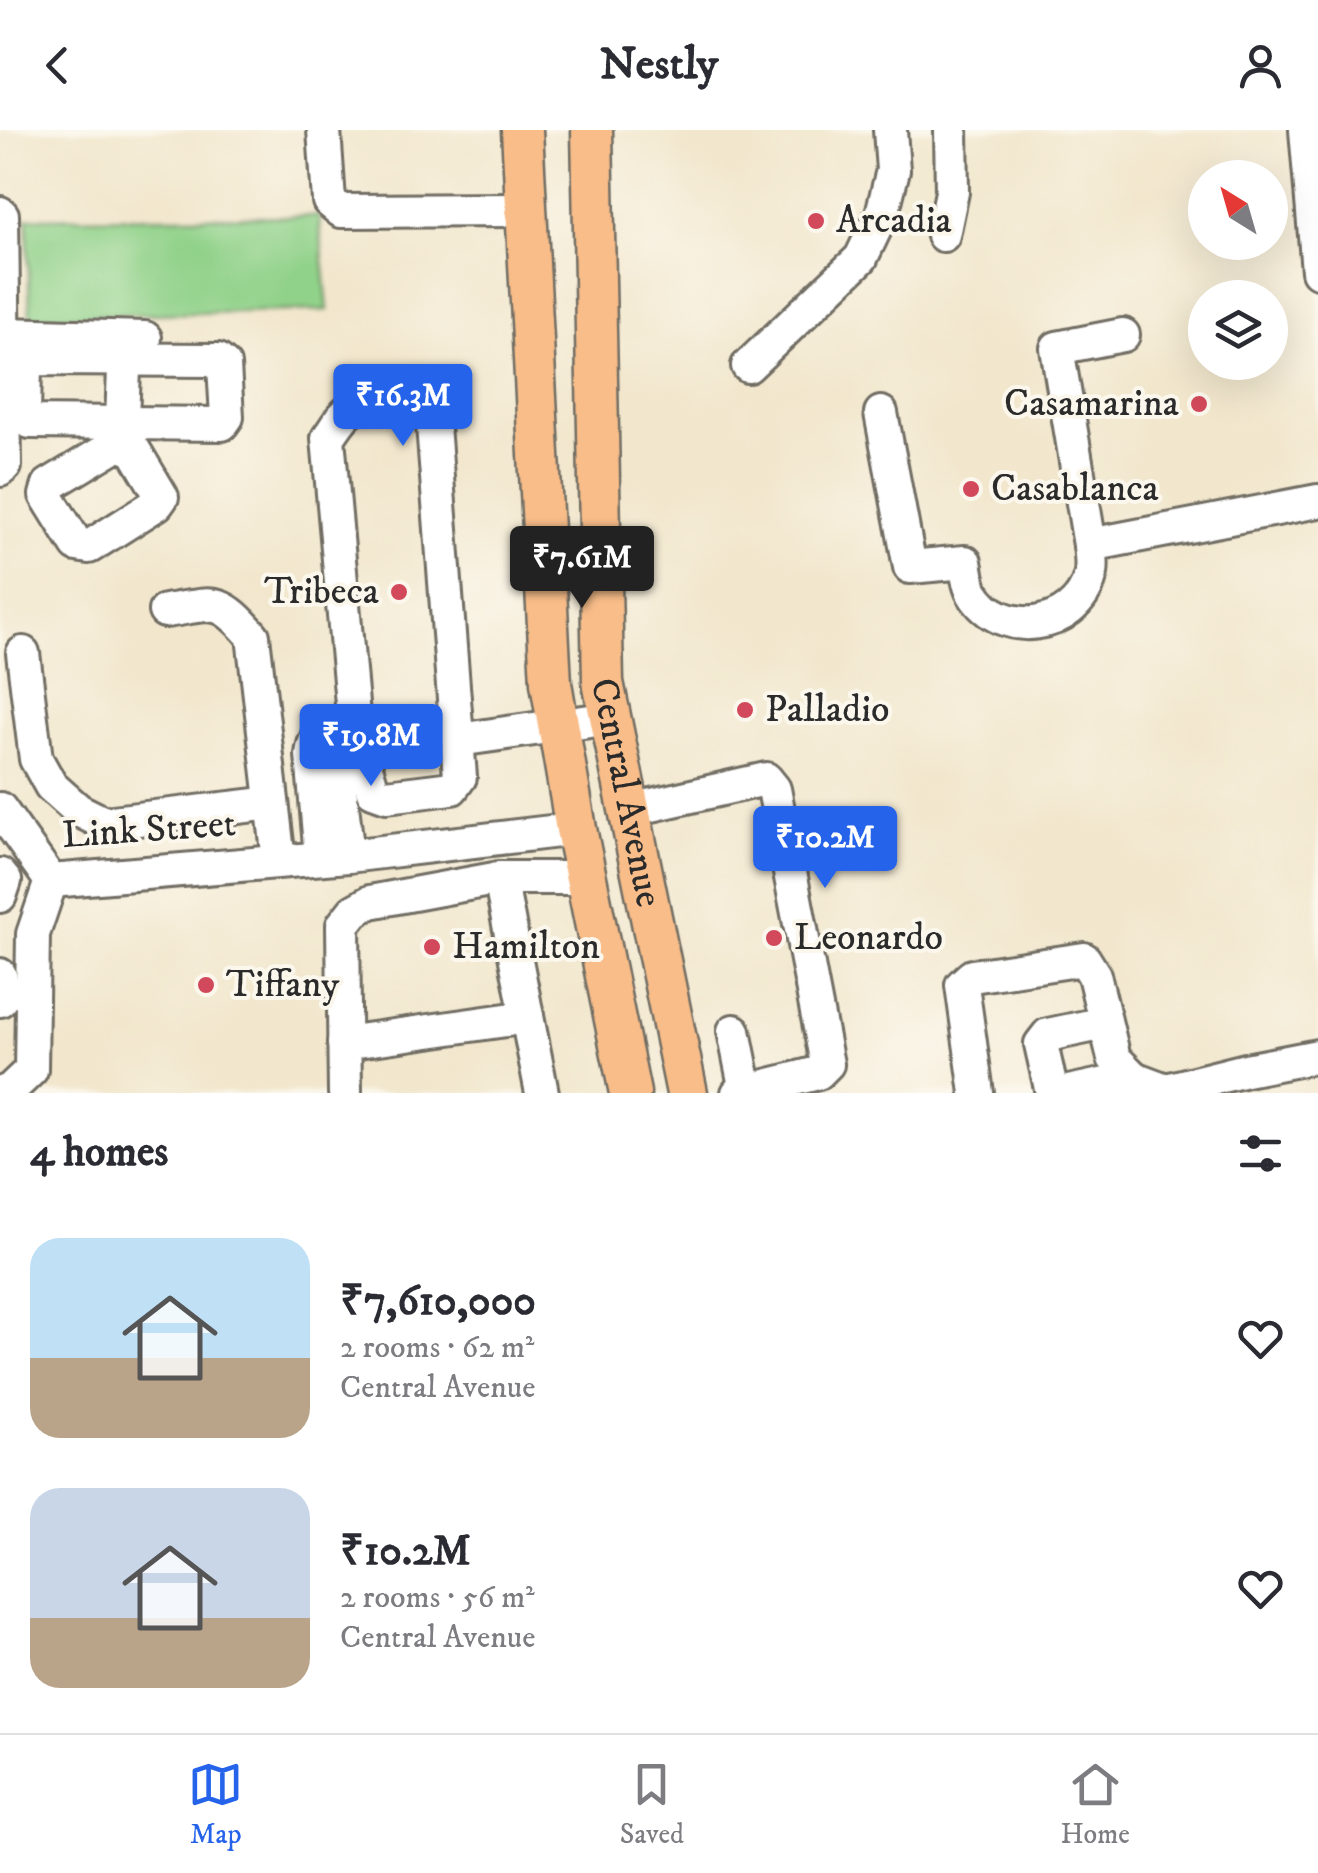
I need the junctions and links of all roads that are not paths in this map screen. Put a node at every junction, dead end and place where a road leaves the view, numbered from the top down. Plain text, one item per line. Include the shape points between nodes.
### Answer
1 (324, 130) edge
2 (522, 130) edge
3 (592, 130) edge
4 (890, 130) edge
5 (952, 130) edge
6 (1306, 130) edge
7 (526, 210) junction
8 (0, 213) edge
9 (943, 235) dead end
10 (1317, 254) edge
11 (4, 334) junction
12 (1123, 335) dead end
13 (221, 340) dead end
14 (125, 348) junction
15 (748, 366) dead end
16 (882, 413) dead end
17 (119, 433) junction
18 (0, 470) edge
19 (1318, 501) edge
20 (1090, 545) junction
21 (165, 611) dead end
22 (23, 653) dead end
23 (611, 718) junction
24 (344, 727) junction
25 (560, 734) junction
26 (473, 746) dead end
27 (272, 804) junction
28 (0, 809) edge
29 (630, 810) junction
30 (576, 829) junction
31 (334, 856) junction
32 (279, 861) junction
33 (0, 875) edge
34 (500, 878) junction
35 (586, 878) junction
36 (50, 881) junction
37 (0, 896) edge
38 (0, 975) edge
39 (0, 1000) edge
40 (527, 1018) junction
41 (1105, 1023) junction
42 (734, 1031) dead end
43 (344, 1043) junction
44 (1318, 1056) edge
45 (1134, 1078) junction
46 (1247, 1082) edge
47 (1166, 1091) edge
48 (742, 1092) edge
49 (2, 1093) edge
50 (345, 1093) edge
51 (542, 1093) edge
52 (630, 1093) edge
53 (686, 1093) edge
54 (977, 1093) edge
55 (1052, 1093) edge
56 (1064, 1093) edge

1 - 7 street via 329,201 341,211
2 - 7 main road, Central Avenue
3 - 23 main road, Central Avenue via 603,682
4 - 15 street via 893,170 862,258
5 - 9 street via 952,192
6 - 10 street
7 - 25 main road, Central Avenue via 550,683
8 - 11 street
11 - 14 street
11 - 18 street via 6,466
12 - 20 street via 1057,348
13 - 14 street
14 - 17 street
14 - 17 street via 25,364 24,416 30,422
14 - 17 street via 218,360 224,365 227,417 222,424
16 - 20 street via 910,567 965,562 972,592 993,614 1022,625 1052,621 1076,603 1091,576
19 - 20 street
21 - 27 street via 214,604 233,613 253,636
22 - 27 street via 36,759 50,786 78,810 104,823
23 - 25 street
23 - 29 main road, Central Avenue
24 - 24 street via 328,438 353,407 417,400 432,412 460,776 452,788 387,796 373,791
24 - 31 street
25 - 26 street
25 - 30 main road, Central Avenue
27 - 32 street
28 - 36 street, Link Street
29 - 48 street via 687,811 766,779 774,790 826,1064 818,1073
29 - 53 main road, Central Avenue
30 - 31 street, Link Street
30 - 35 main road, Central Avenue
31 - 32 street, Link Street
32 - 36 street, Link Street
33 - 37 street
34 - 35 street
34 - 40 street
34 - 43 street via 370,902 354,911 343,925
35 - 52 main road, Central Avenue
36 - 49 street via 33,934 31,1070
38 - 39 street
40 - 43 street
40 - 51 street
41 - 45 street via 1114,1058
41 - 54 street via 1084,959 972,976 962,985
41 - 55 street via 1048,1035 1040,1044
42 - 48 street
43 - 50 street
44 - 46 street
45 - 47 street
45 - 56 street
46 - 47 street

